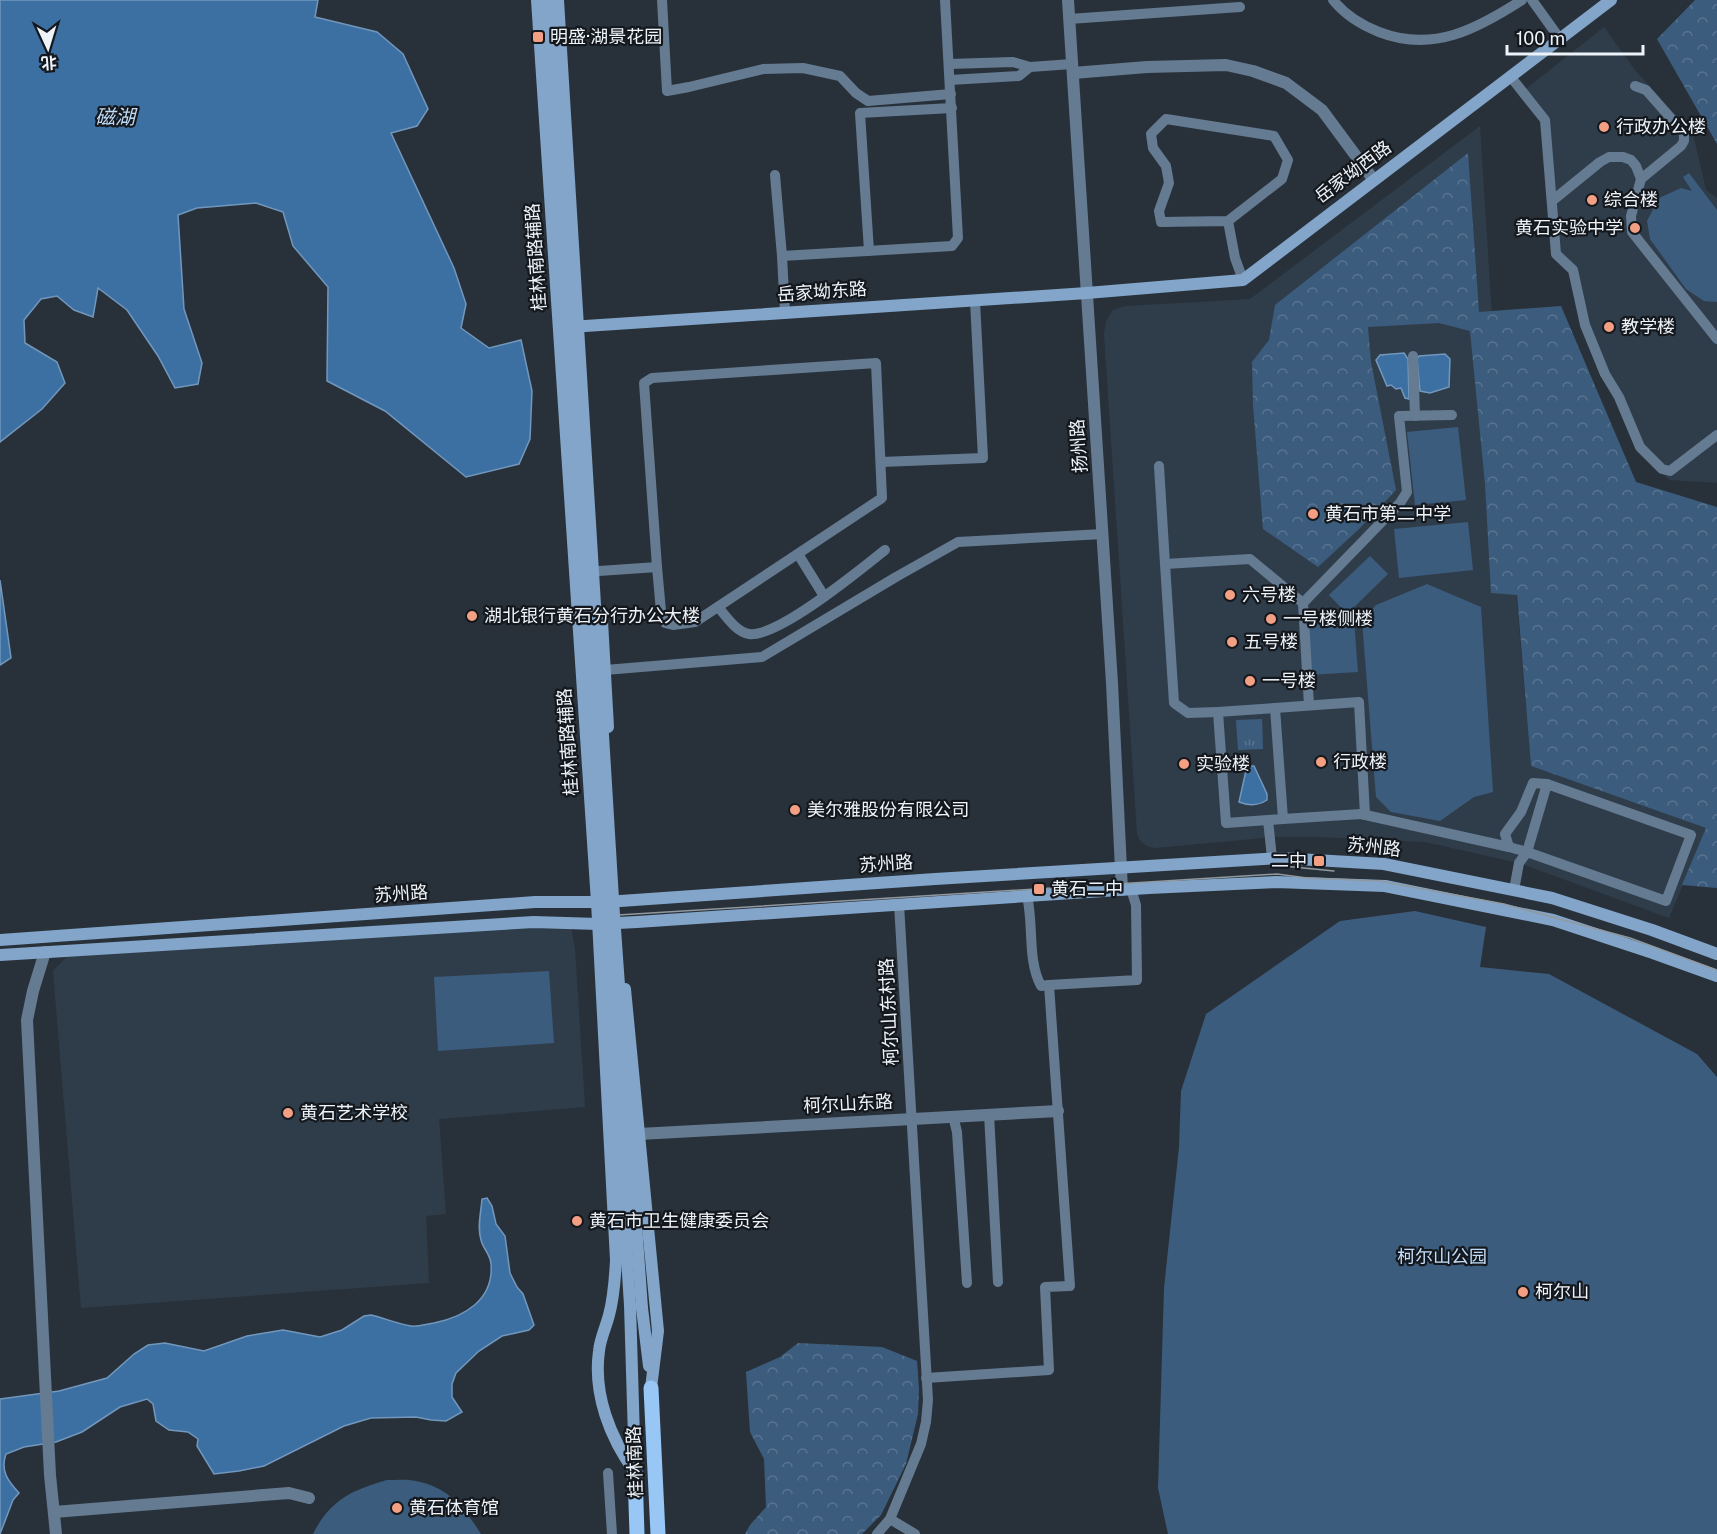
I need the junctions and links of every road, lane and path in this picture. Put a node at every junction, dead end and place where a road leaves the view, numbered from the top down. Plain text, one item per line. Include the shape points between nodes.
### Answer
1 (537, 0) edge
2 (547, 0) edge
3 (558, 0) edge
4 (564, 0) edge
5 (662, 0) edge
6 (945, 0) edge
7 (1068, 0) edge
8 (1333, 0) edge
9 (1522, 0) edge
10 (1532, 0) edge
11 (1611, 0) edge
12 (1240, 7) dead end
13 (1069, 19) junction
14 (1560, 39) junction
15 (949, 64) junction
16 (1030, 67) junction
17 (1072, 68) junction
18 (1510, 76) junction
19 (950, 80) junction
20 (1635, 86) dead end
21 (856, 93) junction
22 (951, 94) junction
23 (952, 108) junction
24 (860, 112) junction
25 (775, 175) dead end
26 (1373, 179) junction
27 (1641, 179) junction
28 (1552, 201) junction
29 (1228, 221) junction
30 (869, 251) junction
31 (782, 256) junction
32 (1243, 280) junction
33 (1088, 293) junction
34 (975, 301) junction
35 (785, 313) junction
36 (581, 326) junction
37 (560, 327) junction
38 (1717, 339) edge
39 (1413, 362) dead end
40 (1452, 415) dead end
41 (1415, 416) junction
42 (1717, 435) edge
43 (881, 462) junction
44 (1159, 466) dead end
45 (1103, 534) junction
46 (885, 550) dead end
47 (798, 554) junction
48 (1165, 564) junction
49 (657, 567) junction
50 (599, 571) junction
51 (824, 596) junction
52 (1303, 603) junction
53 (718, 607) junction
54 (605, 670) junction
55 (1309, 705) junction
56 (1275, 708) junction
57 (1218, 712) junction
58 (1547, 784) junction
59 (1365, 814) junction
60 (1283, 819) junction
61 (1268, 820) junction
62 (1509, 847) junction
63 (1527, 852) junction
64 (1272, 858) junction
65 (1121, 868) junction
66 (1126, 890) junction
67 (1514, 891) junction
68 (1027, 896) junction
69 (618, 901) junction
70 (597, 902) junction
71 (899, 904) junction
72 (619, 923) junction
73 (598, 924) junction
74 (0, 940) edge
75 (45, 952) junction
76 (1717, 954) edge
77 (0, 955) edge
78 (1717, 976) edge
79 (1049, 986) junction
80 (1058, 1111) junction
81 (989, 1114) junction
82 (953, 1116) junction
83 (912, 1118) junction
84 (639, 1134) junction
85 (998, 1282) dead end
86 (967, 1283) dead end
87 (636, 1307) junction
88 (926, 1378) junction
89 (651, 1388) junction
90 (635, 1472) junction
91 (608, 1473) dead end
92 (309, 1498) dead end
93 (54, 1512) junction
94 (890, 1519) junction
95 (56, 1534) edge
96 (612, 1534) edge
97 (637, 1534) edge
98 (658, 1534) edge
99 (877, 1534) edge
100 (915, 1534) edge

1 - 37 main road, 桂林南路辅路
2 - 87 main road, bridge
3 - 87 main road, bridge
4 - 36 main road
5 - 21 street via 667,91 763,69 803,68 840,76
6 - 15 street
7 - 13 street, 扬州路
8 - 9 street via 1360,24 1414,41 1468,31
10 - 14 street
11 - 14 main road, 岳家坳西路
12 - 13 street
13 - 17 street, 扬州路
14 - 18 main road, 岳家坳西路
15 - 16 street via 1013,62
15 - 19 street
16 - 17 street
16 - 19 street via 1019,76
17 - 26 street via 1226,65 1286,83 1322,110
17 - 33 street, 扬州路
18 - 26 main road, 岳家坳西路
18 - 28 street via 1545,120
19 - 22 street
20 - 27 street via 1646,90 1685,137 1681,146
21 - 22 street via 868,101
21 - 24 street
22 - 23 street
23 - 24 street
23 - 30 street via 958,238 952,246
24 - 30 street
25 - 31 street
26 - 32 main road, 岳家坳西路
27 - 28 street via 1631,160 1609,157
27 - 38 street via 1631,216 1632,232
28 - 42 street via 1556,254 1573,270 1585,325 1641,449 1662,469 1670,471
29 - 29 street via 1282,179 1288,160 1274,136 1166,119 1151,134 1153,148 1166,166 1168,183 1159,211 1161,222
29 - 32 street
30 - 31 street
31 - 35 street
32 - 33 main road
33 - 34 main road, 岳家坳东路
33 - 45 street, 扬州路
34 - 35 main road, 岳家坳东路
34 - 43 street via 983,458
35 - 36 main road, 岳家坳东路
36 - 37 main road, 岳家坳东路
36 - 50 main road
37 - 70 main road, 桂林南路辅路
39 - 41 street
40 - 41 street
41 - 52 street via 1399,416 1407,492
43 - 47 street via 882,498
43 - 49 street via 876,363 652,378 644,383
44 - 48 street
45 - 54 street via 958,542 762,657
45 - 65 street, 扬州路
46 - 51 street
47 - 51 street
47 - 53 street
48 - 52 street via 1250,559
48 - 57 street via 1174,703 1188,713
49 - 50 street
49 - 53 street via 665,622 695,622
50 - 54 main road
51 - 53 street via 788,621 762,633 748,634
52 - 55 street
54 - 69 main road
55 - 56 street
55 - 59 street via 1359,702
56 - 57 street
56 - 60 street
57 - 61 street via 1226,823
58 - 62 street via 1533,783 1521,812 1505,834
58 - 63 street
58 - 63 street via 1691,835 1666,901
59 - 60 street
59 - 62 street
60 - 61 street
61 - 64 street
62 - 63 street
63 - 67 street via 1519,862
64 - 65 main road, 苏州路
64 - 67 main road, 苏州路 via 1383,864
65 - 66 street, 扬州路
65 - 69 main road, 苏州路
66 - 68 main road, 苏州路
66 - 78 main road, 苏州路 via 1276,882 1385,886 1553,921
66 - 79 street via 1136,905 1137,980
67 - 76 main road, 苏州路 via 1563,902
68 - 71 main road, 苏州路
68 - 79 street via 1034,974 1041,986
69 - 70 main road, 苏州路
69 - 72 main road
70 - 73 main road, 桂林南路辅路
70 - 74 main road, 苏州路 via 535,902
71 - 72 main road, 苏州路
71 - 83 street, 柯尔山东村路
72 - 73 main road, 苏州路
72 - 84 main road
73 - 75 main road, 苏州路 via 522,923
73 - 90 main road, 桂林南路辅路 via 616,1260 615,1287 599,1349 597,1378 615,1439
75 - 77 main road, 苏州路
75 - 93 street via 27,1020
79 - 80 street
80 - 81 street, 柯尔山东路
80 - 88 street via 1070,1286 1045,1287 1049,1370
81 - 82 street, 柯尔山东路
81 - 85 street
82 - 83 street, 柯尔山东路
82 - 86 street
83 - 84 street, 柯尔山东路
83 - 88 street, 柯尔山东村路
84 - 89 main road via 658,1331
87 - 89 main road
87 - 90 main road
88 - 94 street, 柯尔山东村路 via 923,1435
89 - 98 main road, 桂林南路
90 - 97 main road, 桂林南路
91 - 96 street
92 - 93 street via 290,1493
93 - 95 street
94 - 99 street, 柯尔山东村路
94 - 100 street

